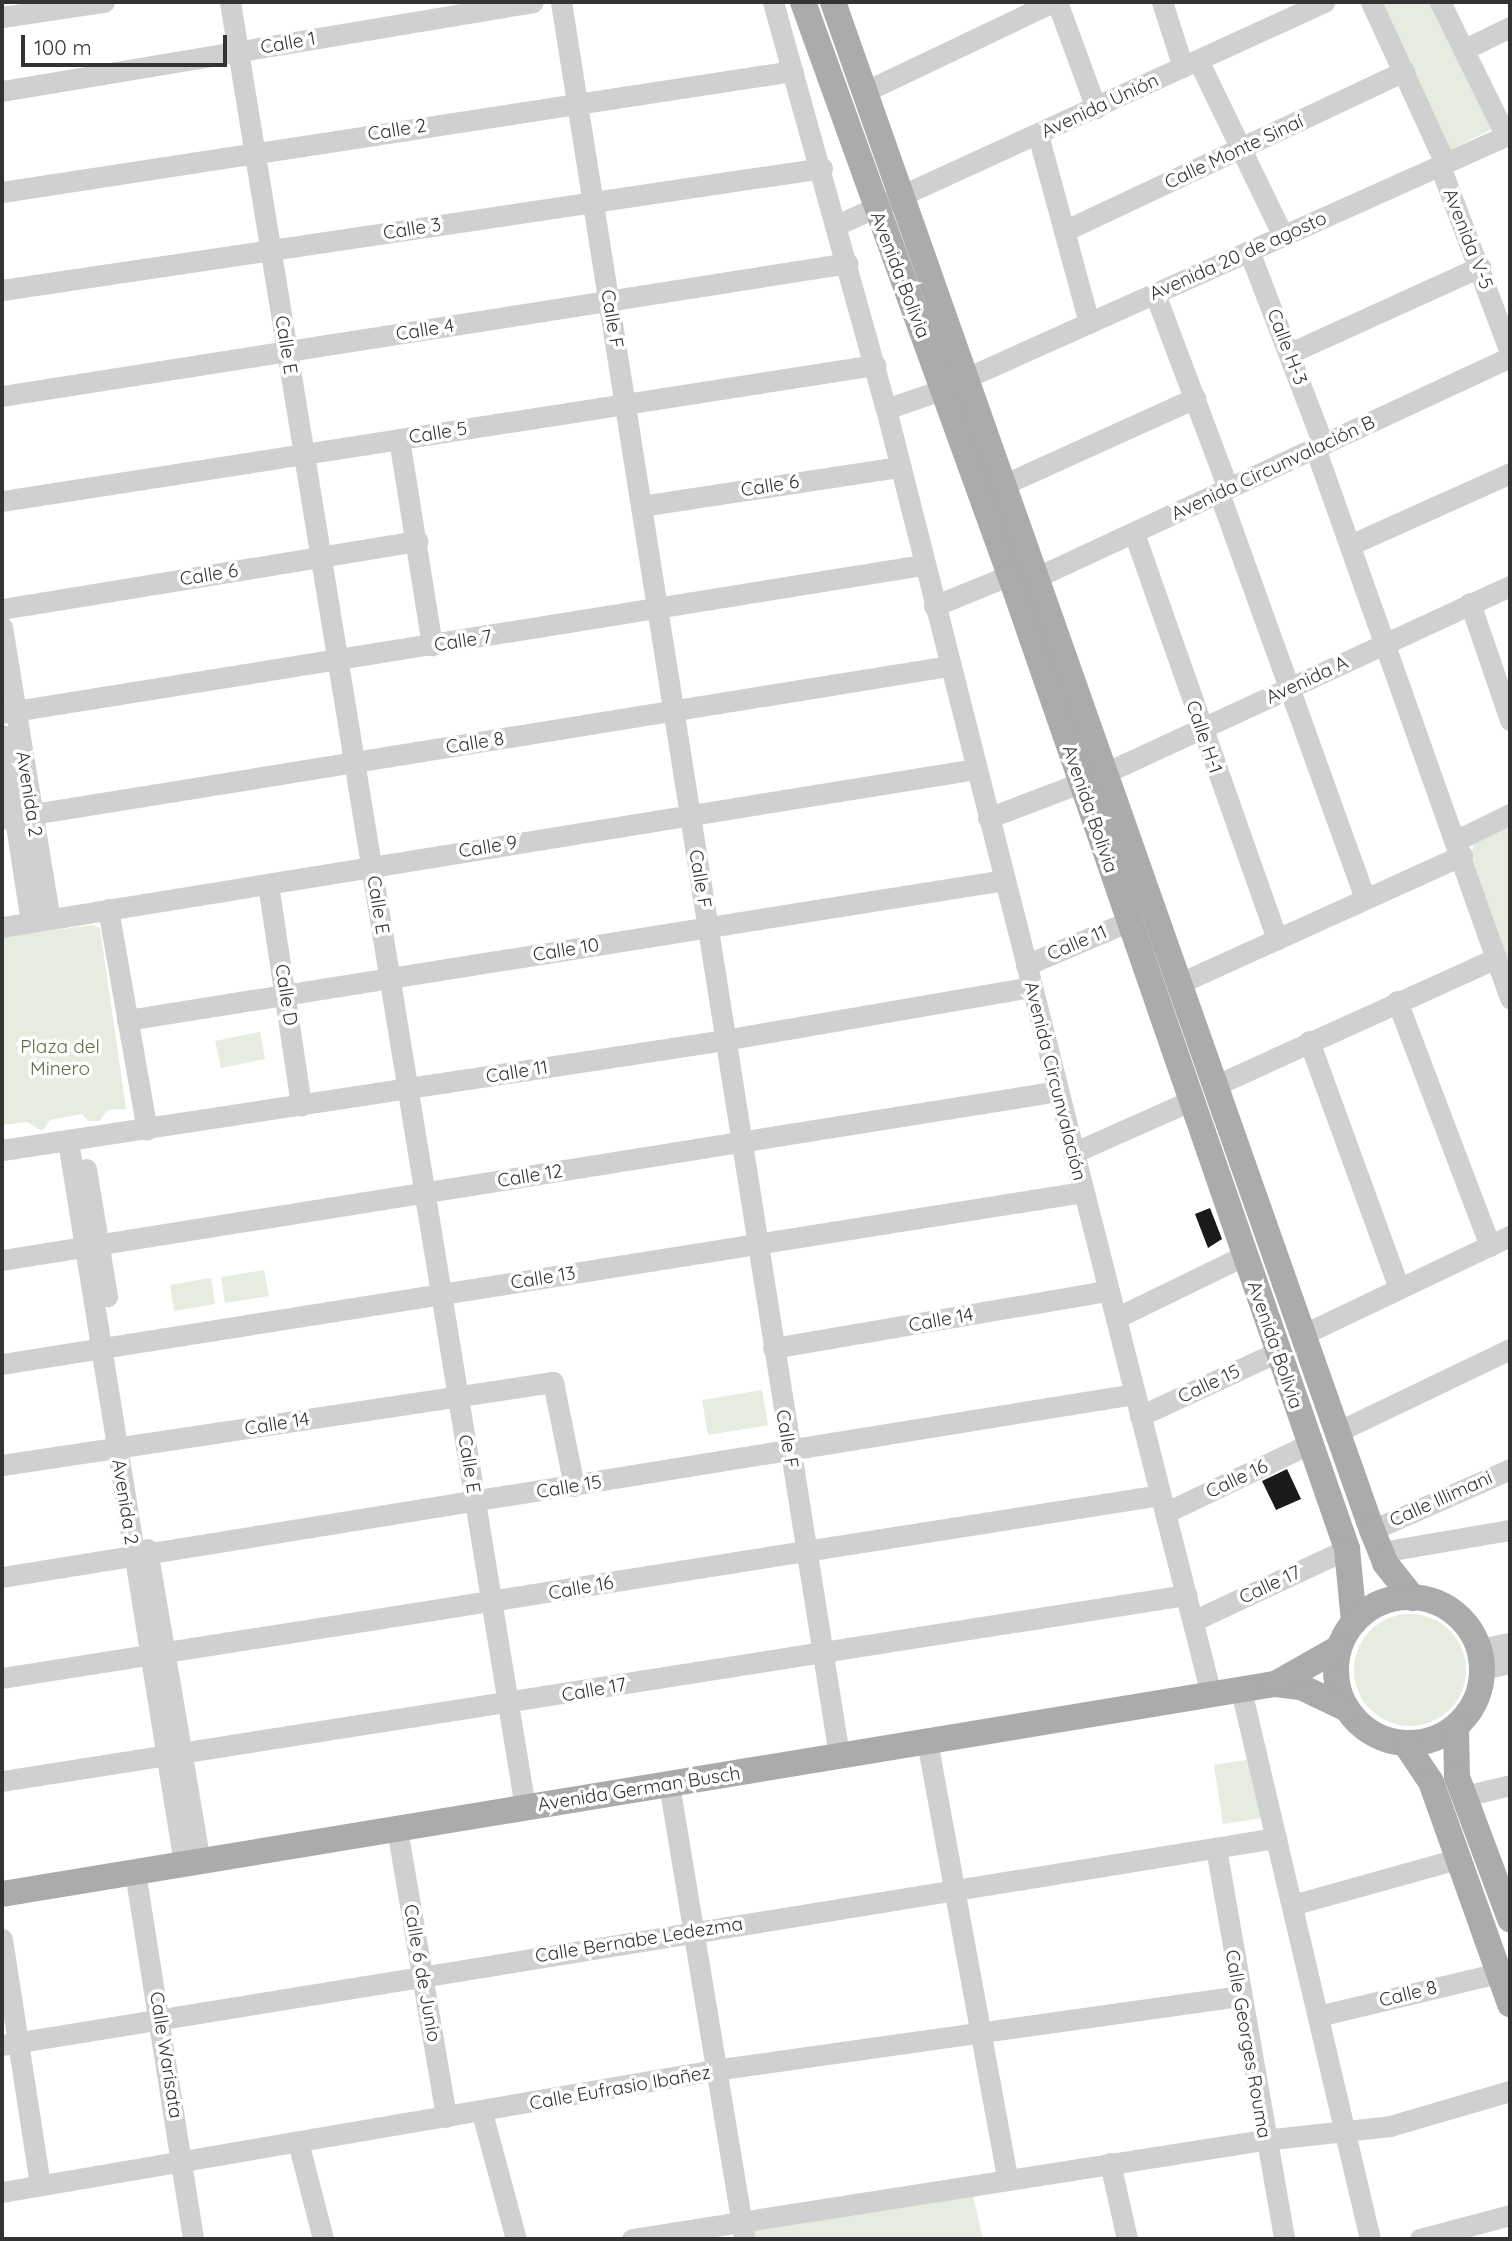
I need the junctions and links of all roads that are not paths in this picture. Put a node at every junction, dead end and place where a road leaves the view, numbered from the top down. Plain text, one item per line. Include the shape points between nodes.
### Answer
1 (104, 2) edge
2 (230, 2) edge
3 (533, 2) edge
4 (561, 2) edge
5 (773, 2) edge
6 (803, 2) edge
7 (834, 2) edge
8 (1055, 2) edge
9 (1162, 2) edge
10 (1324, 2) edge
11 (1371, 2) edge
12 (1440, 2) edge
13 (1280, 11) edge
14 (2, 17) edge
15 (1510, 27) edge
16 (1463, 50) junction
17 (238, 51) junction
18 (1191, 64) junction
19 (793, 71) junction
20 (1404, 71) junction
21 (2, 91) edge
22 (864, 92) junction
23 (577, 100) junction
24 (1096, 108) junction
25 (1038, 135) junction
26 (1508, 135) edge
27 (1241, 150) junction
28 (254, 153) junction
29 (1443, 164) junction
30 (822, 168) junction
31 (2, 192) edge
32 (903, 198) junction
33 (594, 201) junction
34 (876, 210) junction
35 (837, 225) junction
36 (1064, 231) junction
37 (1283, 236) junction
38 (1249, 251) junction
39 (271, 252) junction
40 (848, 263) junction
41 (1480, 267) junction
42 (2, 290) edge
43 (1155, 294) junction
44 (610, 300) junction
45 (1089, 323) junction
46 (287, 351) junction
47 (1290, 353) junction
48 (1510, 354) edge
49 (875, 365) junction
50 (955, 384) junction
51 (2, 396) edge
52 (1195, 398) junction
53 (626, 403) junction
54 (886, 409) junction
55 (399, 439) junction
56 (1319, 446) junction
57 (304, 454) junction
58 (898, 467) junction
59 (1510, 473) edge
60 (1003, 485) junction
61 (1224, 491) junction
62 (2, 501) edge
63 (641, 506) junction
64 (1134, 533) junction
65 (417, 541) junction
66 (1350, 545) junction
67 (321, 557) junction
68 (923, 565) junction
69 (1022, 577) junction
70 (1510, 586) edge
71 (1470, 603) junction
72 (934, 606) junction
73 (2, 609) edge
74 (657, 611) junction
75 (2, 627) edge
76 (1386, 643) junction
77 (432, 645) junction
78 (338, 661) junction
79 (949, 666) junction
80 (1290, 687) junction
81 (673, 711) junction
82 (9, 712) edge
83 (1510, 720) edge
84 (1201, 729) junction
85 (2, 735) edge
86 (354, 762) junction
87 (975, 769) junction
88 (1092, 778) junction
89 (1510, 814) edge
90 (689, 815) junction
91 (17, 816) edge
92 (988, 818) junction
93 (1460, 847) junction
94 (371, 866) junction
95 (1004, 880) junction
96 (268, 884) junction
97 (1366, 898) junction
98 (108, 909) junction
99 (40, 920) junction
100 (1129, 921) junction
101 (707, 927) junction
102 (2, 928) edge
103 (1277, 940) junction
104 (1496, 958) junction
105 (1026, 965) junction
106 (390, 978) junction
107 (1178, 984) junction
108 (1031, 987) junction
109 (286, 994) junction
110 (1510, 998) edge
111 (1397, 1001) junction
112 (127, 1020) junction
113 (724, 1040) junction
114 (1309, 1041) junction
115 (1214, 1086) junction
116 (408, 1089) junction
117 (1058, 1091) junction
118 (1192, 1100) junction
119 (301, 1106) junction
120 (147, 1130) junction
121 (74, 1140) junction
122 (741, 1142) junction
123 (2, 1150) edge
124 (1073, 1153) junction
125 (1083, 1192) junction
126 (425, 1193) junction
127 (1510, 1236) edge
128 (756, 1245) junction
129 (92, 1246) junction
130 (1490, 1246) junction
131 (1245, 1255) junction
132 (2, 1260) edge
133 (1399, 1288) junction
134 (1108, 1291) junction
135 (441, 1294) junction
136 (1115, 1318) junction
137 (1302, 1335) junction
138 (107, 1347) junction
139 (773, 1348) junction
140 (1510, 1349) edge
141 (1277, 1352) junction
142 (2, 1364) edge
143 (1135, 1394) junction
144 (458, 1397) junction
145 (1140, 1416) junction
146 (1337, 1432) junction
147 (1309, 1444) junction
148 (123, 1447) junction
149 (789, 1452) junction
150 (2, 1465) edge
151 (1510, 1469) edge
152 (574, 1486) junction
153 (475, 1502) junction
154 (1163, 1504) junction
155 (1424, 1507) junction
156 (1510, 1530) edge
157 (1376, 1541) junction
158 (1437, 1542) junction
159 (1347, 1549) junction
160 (807, 1550) junction
161 (141, 1555) junction
162 (2, 1577) edge
163 (1186, 1595) junction
164 (1413, 1598) junction
165 (492, 1603) junction
166 (1193, 1621) junction
167 (1354, 1622) junction
168 (1510, 1643) edge
169 (1339, 1648) junction
170 (158, 1651) junction
171 (821, 1651) junction
172 (1481, 1659) junction
173 (1510, 1663) edge
174 (2, 1678) edge
175 (1275, 1684) junction
176 (1241, 1689) junction
177 (1211, 1694) junction
178 (508, 1705) junction
179 (1347, 1709) junction
180 (1456, 1727) junction
181 (927, 1741) junction
182 (1405, 1743) junction
183 (173, 1750) junction
184 (839, 1756) junction
185 (2, 1781) edge
186 (669, 1784) junction
187 (1510, 1785) edge
188 (1465, 1796) junction
189 (525, 1807) junction
190 (397, 1829) junction
191 (1276, 1838) junction
192 (1216, 1848) junction
193 (1457, 1859) junction
194 (192, 1862) junction
195 (135, 1872) junction
196 (958, 1892) junction
197 (2, 1894) edge
198 (1292, 1905) junction
199 (1509, 1912) edge
200 (692, 1931) junction
201 (2, 1939) edge
202 (1499, 1973) junction
203 (423, 1974) junction
204 (1239, 1996) junction
205 (1510, 2004) edge
206 (1318, 2016) junction
207 (161, 2021) junction
208 (980, 2037) junction
209 (9, 2044) edge
210 (714, 2070) junction
211 (1510, 2091) edge
212 (482, 2113) junction
213 (446, 2117) junction
214 (1345, 2132) junction
215 (1264, 2140) junction
216 (298, 2142) junction
217 (183, 2160) junction
218 (1110, 2163) junction
219 (1007, 2179) junction
220 (40, 2185) junction
221 (2, 2192) edge
222 (1510, 2215) edge
223 (742, 2230) edge
224 (193, 2239) edge
225 (323, 2239) edge
226 (516, 2239) edge
227 (632, 2239) edge
228 (1127, 2239) edge
229 (1284, 2239) edge
230 (1370, 2239) edge
231 (1420, 2239) edge

1 - 14 street
2 - 17 street, Calle E
3 - 17 street, Calle 1
4 - 23 street, Calle F
5 - 19 street, Avenida Circunvalación
6 - 34 main road, Avenida Bolivia
7 - 22 main road, Avenida Bolivia
8 - 22 street
8 - 24 street
9 - 18 street
10 - 13 street, Avenida Unión
11 - 20 street, Avenida V-5
12 - 16 street
13 - 18 street, Avenida Unión
15 - 16 street
16 - 26 street
17 - 21 street, Calle 1
17 - 28 street, Calle E
18 - 24 street, Avenida Unión
18 - 27 street
19 - 23 street, Calle 2
19 - 30 street, Avenida Circunvalación
20 - 27 street, Calle Monte Sinaí
20 - 29 street, Avenida V-5
22 - 32 main road, Avenida Bolivia
23 - 28 street, Calle 2
23 - 33 street, Calle F
24 - 25 street, Avenida Unión
25 - 32 street, Avenida Unión
25 - 36 street
26 - 29 street, Avenida 20 de agosto
27 - 36 street, Calle Monte Sinaí
27 - 37 street
28 - 31 street, Calle 2
28 - 39 street, Calle E
29 - 37 street, Avenida 20 de agosto
29 - 41 street, Avenida V-5
30 - 33 street, Calle 3
30 - 35 street, Avenida Circunvalación
32 - 34 street, Avenida Unión
32 - 50 main road, Avenida Bolivia
33 - 39 street, Calle 3
33 - 44 street, Calle F
34 - 35 street, Avenida Unión
34 - 50 main road, Avenida Bolivia
35 - 40 street, Avenida Circunvalación
36 - 45 street
37 - 38 street, Avenida 20 de agosto
38 - 43 street, Avenida 20 de agosto
38 - 47 street, Calle H-3
39 - 42 street, Calle 3
39 - 46 street, Calle E
40 - 44 street, Calle 4
40 - 49 street, Avenida Circunvalación
41 - 47 street
41 - 48 street, Avenida V-5
43 - 45 street, Avenida 20 de agosto
43 - 52 street
44 - 46 street, Calle 4
44 - 53 street, Calle F
45 - 50 street, Avenida 20 de agosto
46 - 51 street, Calle 4
46 - 57 street, Calle E
47 - 56 street, Calle H-3
48 - 56 street, Avenida Circunvalación B
49 - 53 street, Calle 5
49 - 54 street, Avenida Circunvalación
50 - 54 street, Avenida 20 de agosto
50 - 60 main road, Avenida Bolivia
50 - 69 main road, Avenida Bolivia
52 - 60 street
52 - 61 street
53 - 55 street, Calle 5
53 - 63 street, Calle F
54 - 58 street, Avenida Circunvalación
55 - 57 street, Calle 5
55 - 65 street
56 - 61 street, Avenida Circunvalación B
56 - 66 street, Calle H-3
57 - 62 street, Calle 5
57 - 67 street, Calle E
58 - 63 street, Calle 6
58 - 68 street, Avenida Circunvalación
59 - 66 street
60 - 69 main road, Avenida Bolivia
61 - 64 street, Avenida Circunvalación B
61 - 80 street
63 - 74 street, Calle F
64 - 69 street, Avenida Circunvalación B
64 - 84 street, Calle H-1
65 - 67 street, Calle 6
65 - 77 street
66 - 76 street, Calle H-3
67 - 73 street, Calle 6
67 - 78 street, Calle E
68 - 72 street, Avenida Circunvalación
68 - 74 street, Calle 7
69 - 72 street, Avenida Circunvalación B
69 - 88 main road, Avenida Bolivia
70 - 71 street, Avenida A
71 - 76 street, Avenida A
71 - 83 street
72 - 79 street, Avenida Circunvalación
74 - 77 street, Calle 7
74 - 81 street, Calle F
75 - 82 street, Avenida 2
76 - 80 street, Avenida A
76 - 93 street, Calle H-3
77 - 78 street, Calle 7
78 - 82 street, Calle 7
78 - 86 street, Calle E
79 - 81 street, Calle 8
79 - 87 street, Avenida Circunvalación
80 - 84 street, Avenida A
80 - 97 street
81 - 86 street, Calle 8
81 - 90 street, Calle F
82 - 91 street, Avenida 2
84 - 88 street, Avenida A
84 - 103 street, Calle H-1
85 - 91 street, Avenida 2
86 - 91 street, Calle 8
86 - 94 street, Calle E
87 - 90 street, Calle 9
87 - 92 street, Avenida Circunvalación
88 - 92 street, Avenida A
88 - 100 main road, Avenida Bolivia
88 - 107 main road, Avenida Bolivia
89 - 93 street
90 - 94 street, Calle 9
90 - 101 street, Calle F
91 - 99 street, Avenida 2
92 - 95 street, Avenida Circunvalación
93 - 97 street
93 - 104 street, Calle H-3
94 - 96 street, Calle 9
94 - 106 street, Calle E
95 - 101 street, Calle 10
95 - 105 street, Avenida Circunvalación
96 - 98 street, Calle 9
96 - 109 street, Calle D
97 - 103 street
98 - 99 street, Calle 9
98 - 112 street
99 - 102 street, Calle 9
100 - 105 street, Calle 11
100 - 118 main road, Avenida Bolivia
101 - 106 street, Calle 10
101 - 113 street, Calle F
103 - 107 street
104 - 110 street, Calle H-3
104 - 111 street
105 - 108 street, Avenida Circunvalación
106 - 109 street, Calle 10
106 - 116 street, Calle E
107 - 115 main road, Avenida Bolivia
108 - 113 street, Calle 11
108 - 117 street, Avenida Circunvalación
109 - 112 street, Calle 10
109 - 119 street, Calle D
111 - 114 street
111 - 130 street
112 - 120 street
113 - 116 street, Calle 11
113 - 122 street, Calle F
114 - 115 street
114 - 133 street
115 - 137 main road, Avenida Bolivia
116 - 119 street, Calle 11
116 - 126 street, Calle E
117 - 122 street, Calle 12
117 - 124 street, Avenida Circunvalación
118 - 124 street
118 - 131 main road, Avenida Bolivia
119 - 120 street, Calle 11
120 - 121 street, Calle 11
121 - 123 street, Calle 11
121 - 129 street, Avenida 2
122 - 126 street, Calle 12
122 - 128 street, Calle F
124 - 125 street, Avenida Circunvalación
125 - 128 street, Calle 13
125 - 134 street, Avenida Circunvalación
126 - 129 street, Calle 12
126 - 135 street, Calle E
127 - 130 street
128 - 135 street, Calle 13
128 - 139 street, Calle F
129 - 132 street, Calle 12
129 - 138 street, Avenida 2
130 - 133 street
131 - 136 street
131 - 141 main road, Avenida Bolivia
133 - 137 street
134 - 136 street, Avenida Circunvalación
134 - 139 street, Calle 14
135 - 138 street, Calle 13
135 - 144 street, Calle E
136 - 143 street, Avenida Circunvalación
137 - 146 main road, Avenida Bolivia
138 - 142 street, Calle 13
138 - 148 street, Avenida 2
139 - 149 street, Calle F
140 - 146 street
141 - 145 street, Calle 15
141 - 147 main road, Avenida Bolivia
143 - 145 street, Avenida Circunvalación
143 - 149 street, Calle 15
144 - 148 street, Calle 14
144 - 152 street, Calle 14 via 553,1382
144 - 153 street, Calle E
145 - 154 street, Avenida Circunvalación
146 - 157 main road, Avenida Bolivia
147 - 154 street, Calle 16
147 - 159 main road, Avenida Bolivia
148 - 150 street, Calle 14
148 - 161 street, Avenida 2
149 - 152 street, Calle 15
149 - 160 street, Calle F
151 - 155 street, Calle Illimani
152 - 153 street, Calle 15
153 - 161 street, Calle 15
153 - 165 street, Calle E
154 - 160 street, Calle 16
154 - 163 street, Avenida Circunvalación
155 - 157 street, Calle Illimani
155 - 158 street
156 - 158 street
157 - 158 street
157 - 164 main road, Avenida Bolivia
159 - 166 street, Calle 17
159 - 167 main road, Avenida Bolivia
160 - 165 street, Calle 16
160 - 171 street, Calle F
161 - 162 street, Calle 15
161 - 170 street, Avenida 2
163 - 166 street, Avenida Circunvalación
163 - 171 street, Calle 17
164 - 167 main road via 1381,1603
164 - 172 main road via 1454,1613
165 - 170 street, Calle 16
165 - 178 street, Calle E
166 - 177 street, Avenida Circunvalación
167 - 169 main road
168 - 172 street
169 - 175 main road, Avenida German Busch
169 - 179 main road via 1337,1681
170 - 174 street, Calle 16
170 - 183 street, Avenida 2
171 - 178 street, Calle 17
171 - 184 street, Calle F
172 - 173 street
172 - 180 main road via 1476,1701
175 - 176 main road, Avenida German Busch
175 - 179 main road, Avenida German Busch via 1301,1687
176 - 177 main road, Avenida German Busch
176 - 191 street
177 - 181 main road, Avenida German Busch
178 - 183 street, Calle 17
178 - 189 street, Calle E
179 - 182 main road via 1375,1735
180 - 182 main road via 1437,1738
180 - 188 main road via 1455,1760
181 - 184 main road, Avenida German Busch
181 - 196 street
182 - 193 main road via 1431,1782
183 - 185 street, Calle 17
183 - 194 street, Avenida 2
184 - 186 main road, Avenida German Busch
186 - 189 main road, Avenida German Busch
186 - 200 street
187 - 188 street
188 - 199 main road
189 - 190 main road, Avenida German Busch
190 - 194 main road, Avenida German Busch
190 - 203 street, Calle 6 de Junio
191 - 192 street, Calle Bernabe Ledezma
191 - 198 street
192 - 196 street, Calle Bernabe Ledezma
192 - 204 street, Calle Georges Rouma
193 - 198 street
193 - 202 main road
194 - 195 main road, Avenida German Busch
195 - 197 main road, Avenida German Busch
195 - 207 street, Calle Warisata
196 - 200 street, Calle Bernabe Ledezma
196 - 208 street
198 - 206 street
200 - 203 street, Calle Bernabe Ledezma
200 - 210 street
201 - 209 street
202 - 205 main road
202 - 206 street, Calle 8
203 - 207 street, Calle Bernabe Ledezma
203 - 213 street, Calle 6 de Junio
204 - 208 street, Calle Eufrasio Ibañez
204 - 215 street, Calle Georges Rouma
206 - 214 street
207 - 209 street, Calle Bernabe Ledezma
207 - 217 street, Calle Warisata
208 - 210 street, Calle Eufrasio Ibañez
208 - 219 street
209 - 220 street
210 - 212 street, Calle Eufrasio Ibañez
210 - 223 street
211 - 214 street via 1390,2126
212 - 213 street, Calle Eufrasio Ibañez
212 - 226 street
213 - 216 street, Calle Eufrasio Ibañez
214 - 215 street
214 - 230 street
215 - 218 street
215 - 229 street, Calle Georges Rouma
216 - 217 street, Calle Eufrasio Ibañez
216 - 225 street
217 - 220 street, Calle Eufrasio Ibañez
217 - 224 street, Calle Warisata
218 - 219 street
218 - 228 street
219 - 223 street
220 - 221 street, Calle Eufrasio Ibañez
222 - 231 street
223 - 227 street

